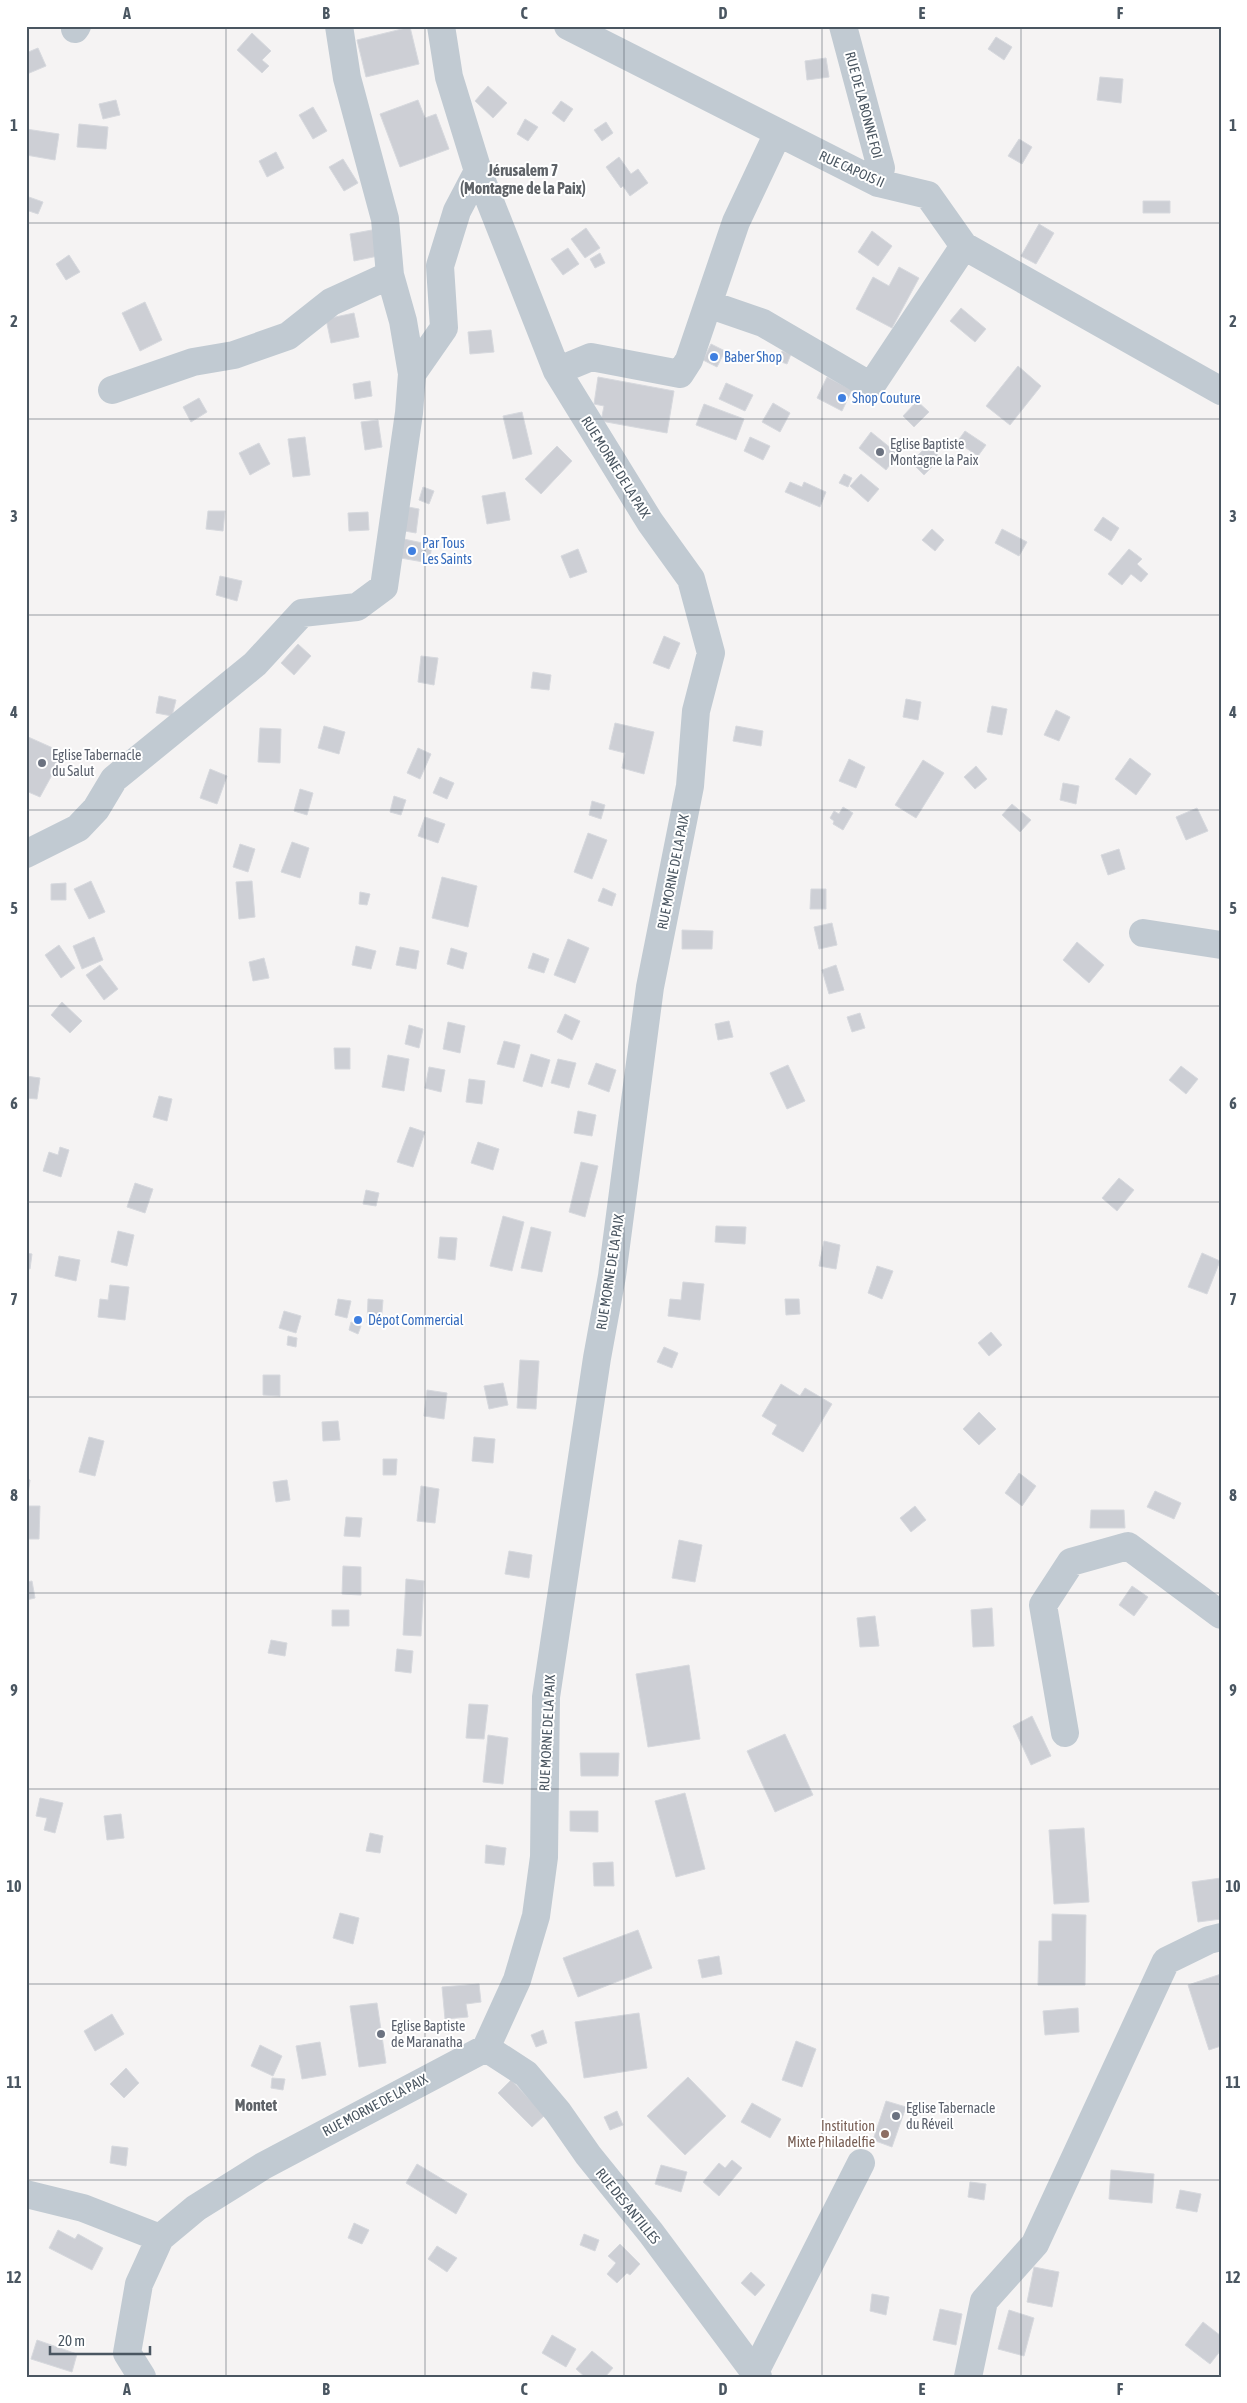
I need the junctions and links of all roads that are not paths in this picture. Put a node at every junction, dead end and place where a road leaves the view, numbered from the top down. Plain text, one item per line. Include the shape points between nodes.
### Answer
1 (340, 26) edge
2 (441, 26) edge
3 (568, 26) edge
4 (843, 26) edge
5 (778, 133) junction
6 (478, 171) junction
7 (878, 183) junction
8 (964, 246) junction
9 (390, 275) junction
10 (708, 304) junction
11 (557, 371) junction
12 (412, 374) junction
13 (112, 390) dead end
14 (1221, 391) edge
15 (26, 854) edge
16 (1142, 933) dead end
17 (1221, 946) edge
18 (1221, 1615) edge
19 (1065, 1733) dead end
20 (1221, 1937) edge
21 (486, 2048) junction
22 (861, 2163) dead end
23 (26, 2194) edge
24 (160, 2238) junction
25 (756, 2374) edge
26 (142, 2377) edge
27 (968, 2377) edge

1 - 9 street via 347,78 385,219
2 - 6 street, RUE MORNE DE LA PAIX via 449,77
3 - 5 street, RUE CAPOIS II
4 - 7 street, RUE DE LA BONNE FOI via 881,168
5 - 7 street, RUE CAPOIS II
5 - 10 street via 736,222
6 - 11 street, RUE MORNE DE LA PAIX
6 - 12 street via 457,211 440,266 444,328
7 - 8 street, RUE CAPOIS II via 928,195
8 - 10 street via 870,386 763,323
8 - 14 street, RUE CAPOIS II
9 - 12 street via 403,321
9 - 13 street via 331,302 288,336 234,355 193,362
10 - 11 street via 689,360 680,374 591,357
11 - 21 street, RUE MORNE DE LA PAIX via 650,522 691,579 711,653 696,711 690,786 650,987 612,1276 546,1697 544,1857 536,1916 517,1980
12 - 15 street via 384,587 356,607 302,613 256,664 114,779 96,809 78,828
16 - 17 street
18 - 19 street via 1128,1546 1071,1562 1043,1605
20 - 27 street via 1166,1961 1035,2244 984,2301
21 - 24 street, RUE MORNE DE LA PAIX via 263,2166 196,2208
21 - 25 street, RUE DES ANTILLES via 526,2074 545,2096
22 - 25 street
23 - 24 street via 83,2208
24 - 26 street, RUE MORNE DE LA PAIX via 138,2284 127,2353

